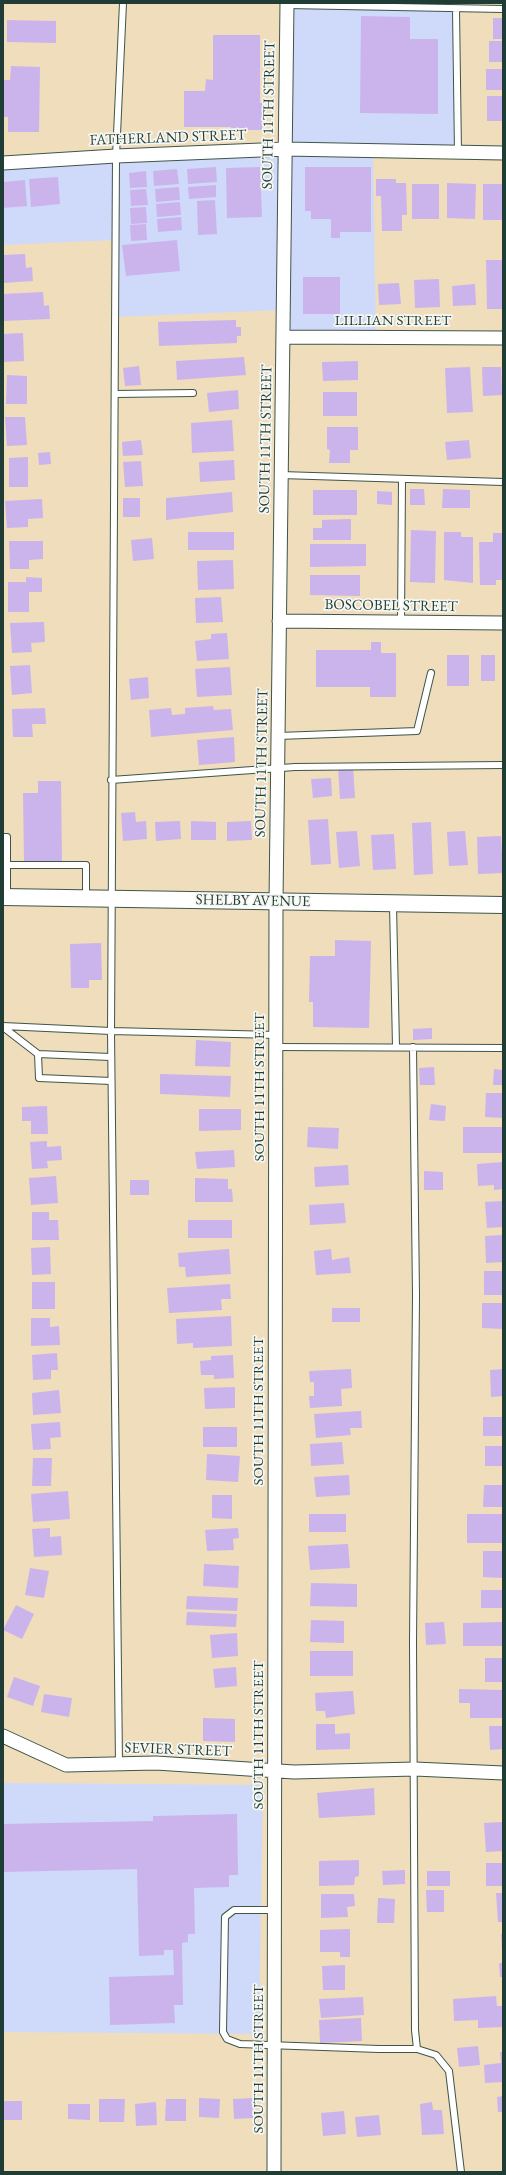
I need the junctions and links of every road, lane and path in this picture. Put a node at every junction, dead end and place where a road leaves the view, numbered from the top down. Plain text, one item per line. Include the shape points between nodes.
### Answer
1 (123, 3) edge
2 (287, 4) edge
3 (456, 9) junction
4 (503, 9) edge
5 (285, 149) junction
6 (458, 153) junction
7 (503, 153) edge
8 (116, 156) junction
9 (3, 163) edge
10 (283, 336) junction
11 (503, 338) edge
12 (193, 393) dead end
13 (115, 394) junction
14 (281, 475) junction
15 (402, 479) junction
16 (503, 482) edge
17 (279, 621) junction
18 (401, 622) junction
19 (503, 623) edge
20 (431, 673) dead end
21 (278, 736) junction
22 (503, 764) edge
23 (278, 768) junction
24 (111, 780) junction
25 (3, 837) edge
26 (7, 865) junction
27 (5, 897) edge
28 (86, 899) junction
29 (111, 900) junction
30 (276, 901) junction
31 (392, 903) junction
32 (503, 905) edge
33 (3, 1027) edge
34 (111, 1031) junction
35 (276, 1041) junction
36 (396, 1048) junction
37 (413, 1048) junction
38 (503, 1048) edge
39 (38, 1054) junction
40 (110, 1057) junction
41 (111, 1080) junction
42 (3, 1736) edge
43 (119, 1764) junction
44 (415, 1769) junction
45 (276, 1771) junction
46 (503, 1773) edge
47 (275, 1910) junction
48 (275, 2045) junction
49 (417, 2049) junction
50 (274, 2172) edge
51 (461, 2172) edge

1 - 8 lane
2 - 3 lane
2 - 5 street, SOUTH 11TH STREET
3 - 4 lane
3 - 6 lane
5 - 6 street, FATHERLAND STREET
5 - 8 street, FATHERLAND STREET
5 - 10 street, SOUTH 11TH STREET
6 - 7 street, FATHERLAND STREET
8 - 9 street, FATHERLAND STREET
8 - 13 lane
10 - 11 street, LILLIAN STREET
10 - 14 street, SOUTH 11TH STREET
12 - 13 lane
13 - 24 lane
14 - 15 lane
14 - 17 street, SOUTH 11TH STREET
15 - 16 lane
15 - 18 lane
17 - 18 street, BOSCOBEL STREET
17 - 21 street, SOUTH 11TH STREET
18 - 19 street, BOSCOBEL STREET
20 - 21 lane via 417,731
21 - 23 street, SOUTH 11TH STREET
22 - 23 lane
23 - 24 lane
23 - 30 street, SOUTH 11TH STREET
24 - 29 lane
25 - 26 lane via 7,837
26 - 27 lane
26 - 28 lane via 86,865
27 - 28 street, SHELBY AVENUE
28 - 29 street, SHELBY AVENUE
29 - 30 street, SHELBY AVENUE
29 - 34 lane
30 - 31 street, SHELBY AVENUE
30 - 35 street, SOUTH 11TH STREET
31 - 32 street, SHELBY AVENUE
31 - 36 lane
33 - 34 lane
33 - 39 lane
34 - 35 lane
34 - 40 lane
35 - 36 lane
35 - 45 street, SOUTH 11TH STREET
36 - 37 lane
37 - 38 lane
37 - 44 lane via 416,1287 413,1523
39 - 40 lane
39 - 41 lane via 39,1078
40 - 41 lane
41 - 43 lane
42 - 43 street, SEVIER STREET via 66,1765
43 - 45 street, SEVIER STREET via 156,1763
44 - 45 street, SEVIER STREET
44 - 46 street, SEVIER STREET
44 - 49 lane
45 - 47 street, SOUTH 11TH STREET
47 - 48 street, SOUTH 11TH STREET
47 - 48 lane via 234,1910 225,1917 223,2032 227,2039 240,2044
48 - 49 lane
48 - 50 street, SOUTH 11TH STREET
49 - 51 lane via 436,2056 449,2071

